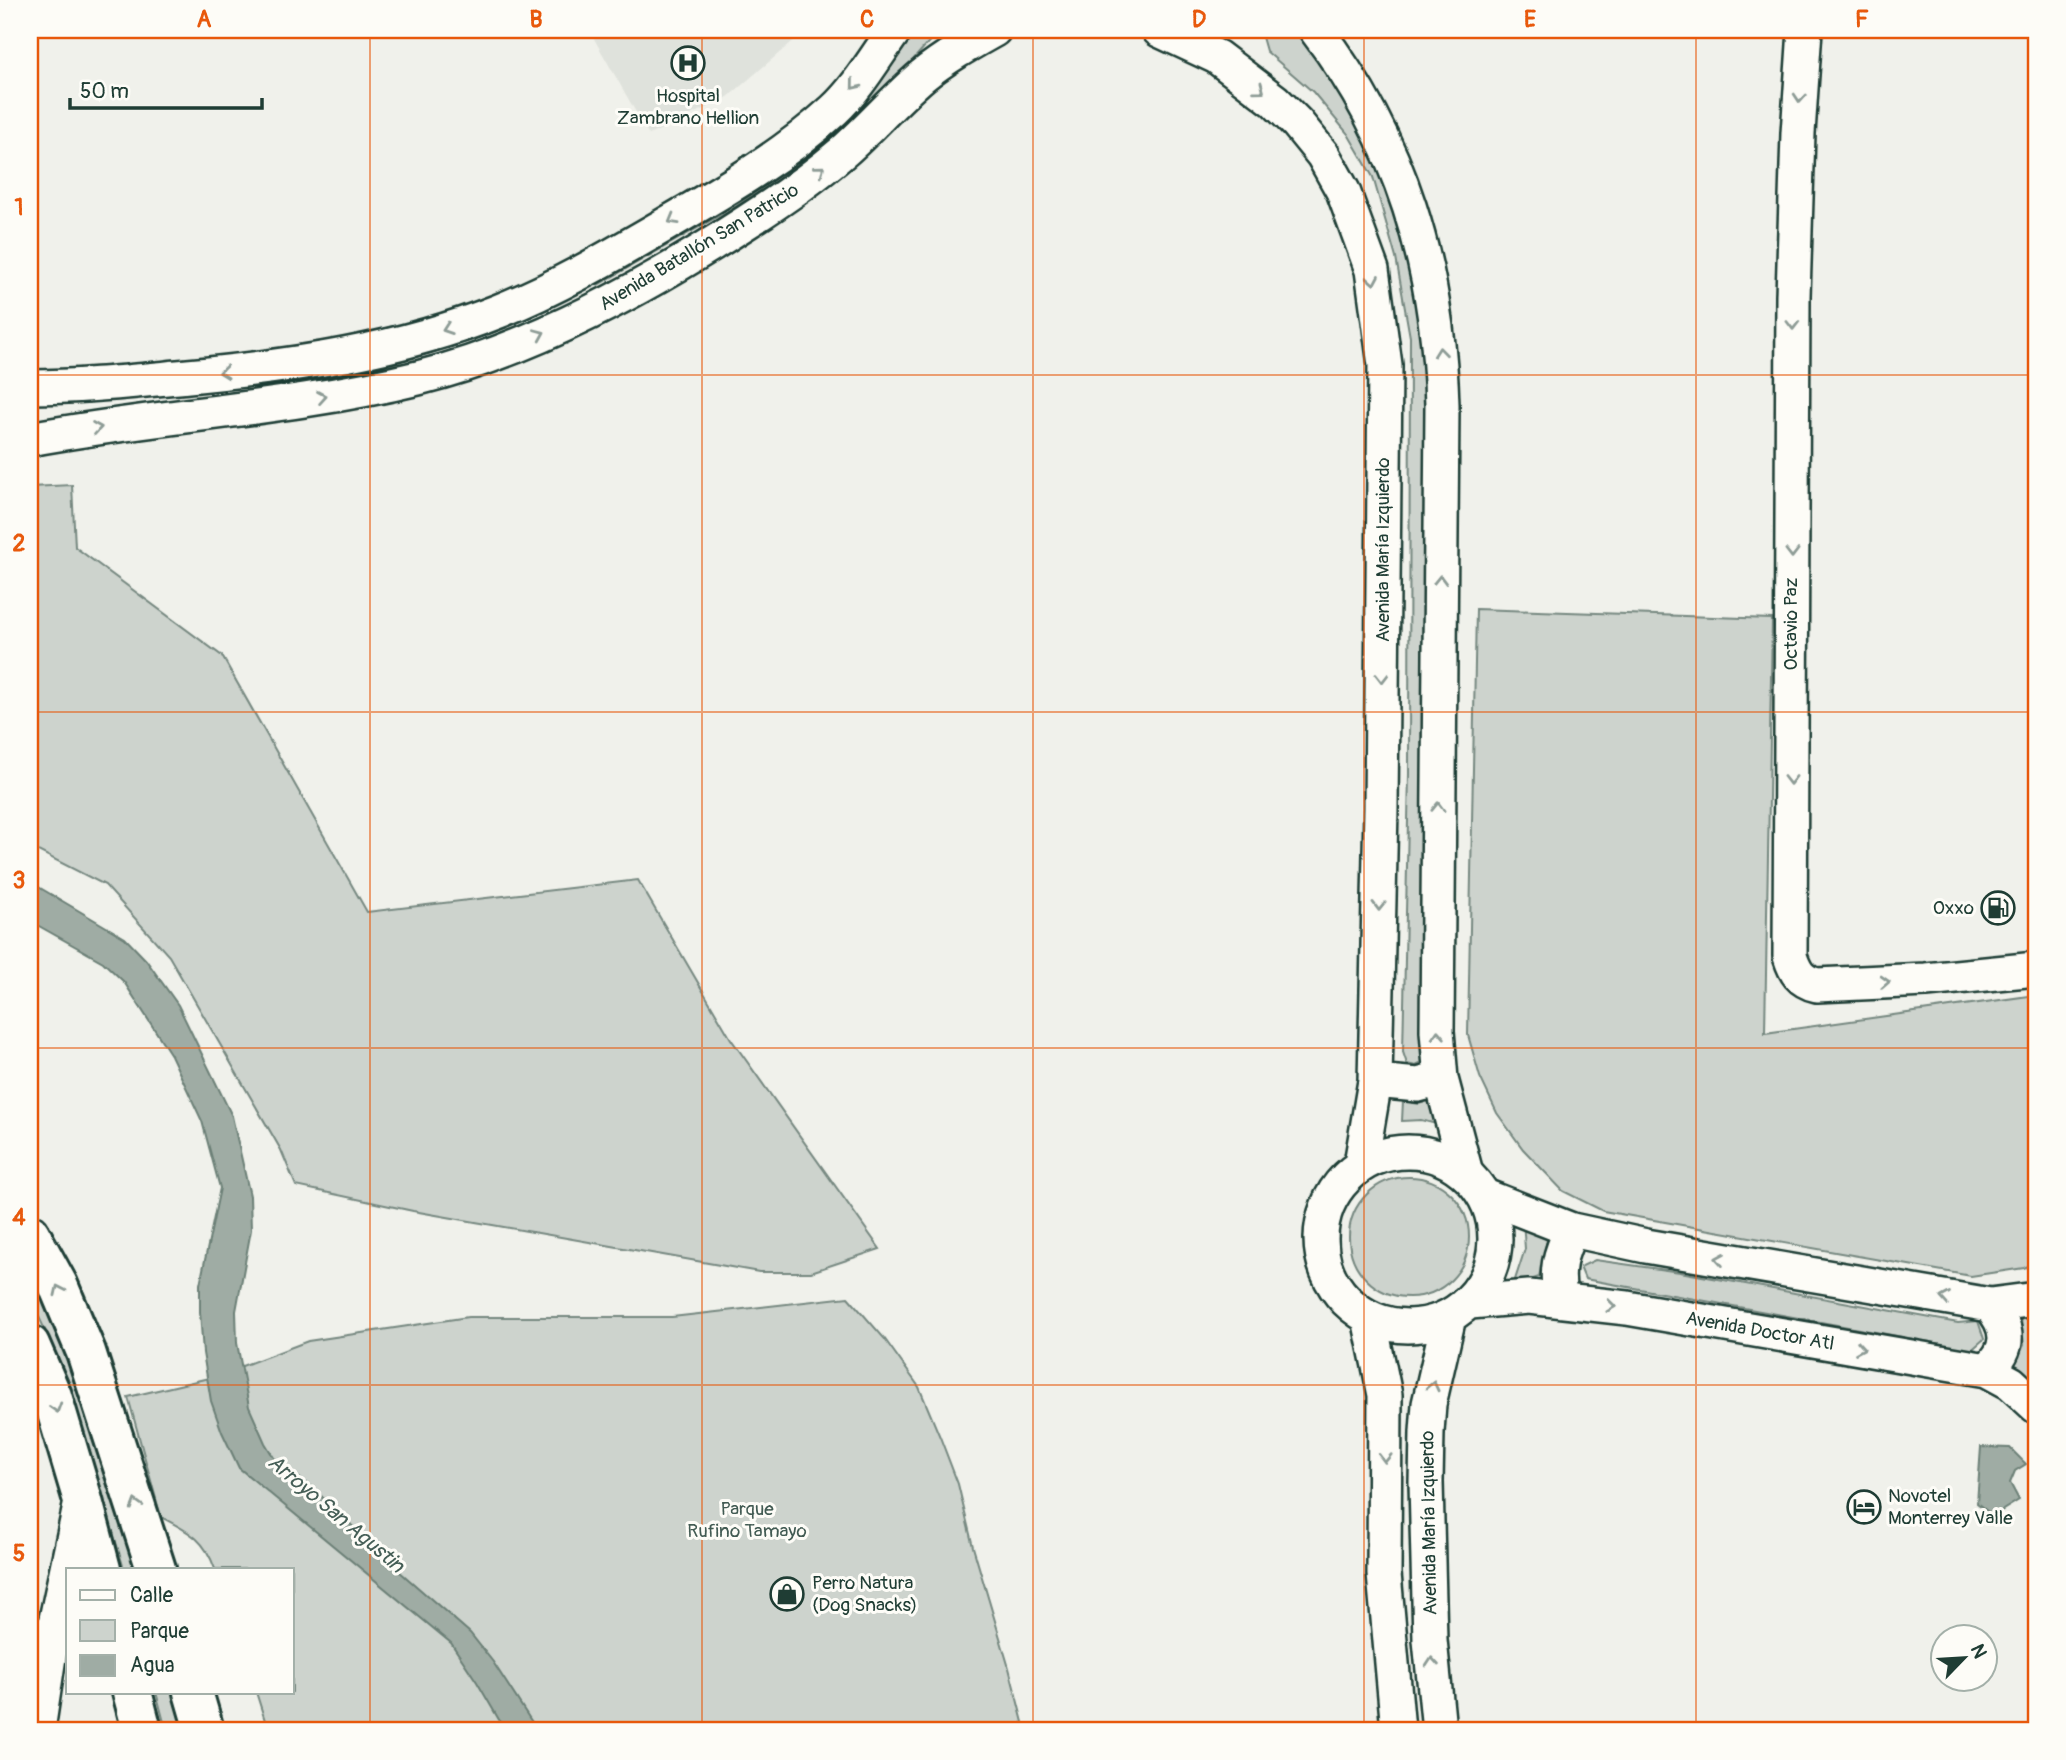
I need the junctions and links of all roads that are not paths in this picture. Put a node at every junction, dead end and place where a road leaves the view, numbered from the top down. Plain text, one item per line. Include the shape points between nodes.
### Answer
1 (895, 30) edge
2 (994, 30) edge
3 (1159, 30) edge
4 (1316, 30) edge
5 (1805, 30) edge
6 (957, 39) edge
7 (1220, 43) edge
8 (30, 387) edge
9 (30, 439) edge
10 (2036, 969) edge
11 (1441, 1079) junction
12 (1375, 1081) junction
13 (1361, 1164) junction
14 (1476, 1184) junction
15 (1572, 1230) junction
16 (30, 1234) edge
17 (2036, 1299) edge
18 (1561, 1300) junction
19 (1990, 1305) junction
20 (1459, 1310) junction
21 (1370, 1318) junction
22 (30, 1345) edge
23 (1987, 1370) junction
24 (2036, 1406) edge
25 (82, 1497) junction
26 (67, 1568) edge
27 (101, 1568) edge
28 (156, 1568) edge
29 (66, 1572) edge
30 (133, 1694) edge
31 (194, 1694) edge
32 (38, 1730) edge
33 (142, 1730) edge
34 (204, 1730) edge
35 (1398, 1730) edge
36 (1438, 1730) edge

1 -> 8 street, Avenida Batallón San Patricio via 836,108 799,138 707,201 617,253 499,311 366,352 279,367 76,387
2 - 6 street, Avenida Batallón San Patricio
3 - 7 street, Avenida María Izquierdo
11 -> 4 street via 1436,992 1442,405 1438,337 1421,241 1391,155 1360,93
5 -> 10 street, Octavio Paz via 1793,296 1790,956 1801,977 1817,985
9 -> 6 street, Avenida Batallón San Patricio via 278,405 419,378 601,308 748,221 809,179
7 -> 12 street, Avenida María Izquierdo via 1323,155 1359,231 1372,270 1379,316 1385,378
11 - 12 street via 1418,1085
11 - 14 street
12 - 13 street, Avenida María Izquierdo
13 - 14 street via 1396,1151 1434,1154
13 - 21 street via 1334,1190 1321,1225 1323,1262 1340,1295
14 - 15 street via 1538,1219
14 - 20 street via 1496,1232 1490,1270
15 - 18 street via 1559,1258
19 -> 15 street
28 -> 16 main road via 86,1352
17 - 19 street
18 - 20 street, Avenida Doctor Atl via 1529,1297
18 -> 23 street, Avenida Doctor Atl
19 - 23 street via 2006,1337 2004,1350
20 - 21 street via 1409,1327
36 -> 20 street, Avenida María Izquierdo via 1430,1640 1427,1432 1429,1404
21 -> 35 street via 1385,1395 1384,1574
22 -> 25 main road via 52,1396
23 - 24 street, Avenida Doctor Atl via 2011,1383
25 - 26 street
25 - 27 main road
29 - 32 street
30 - 33 main road
31 - 34 main road

